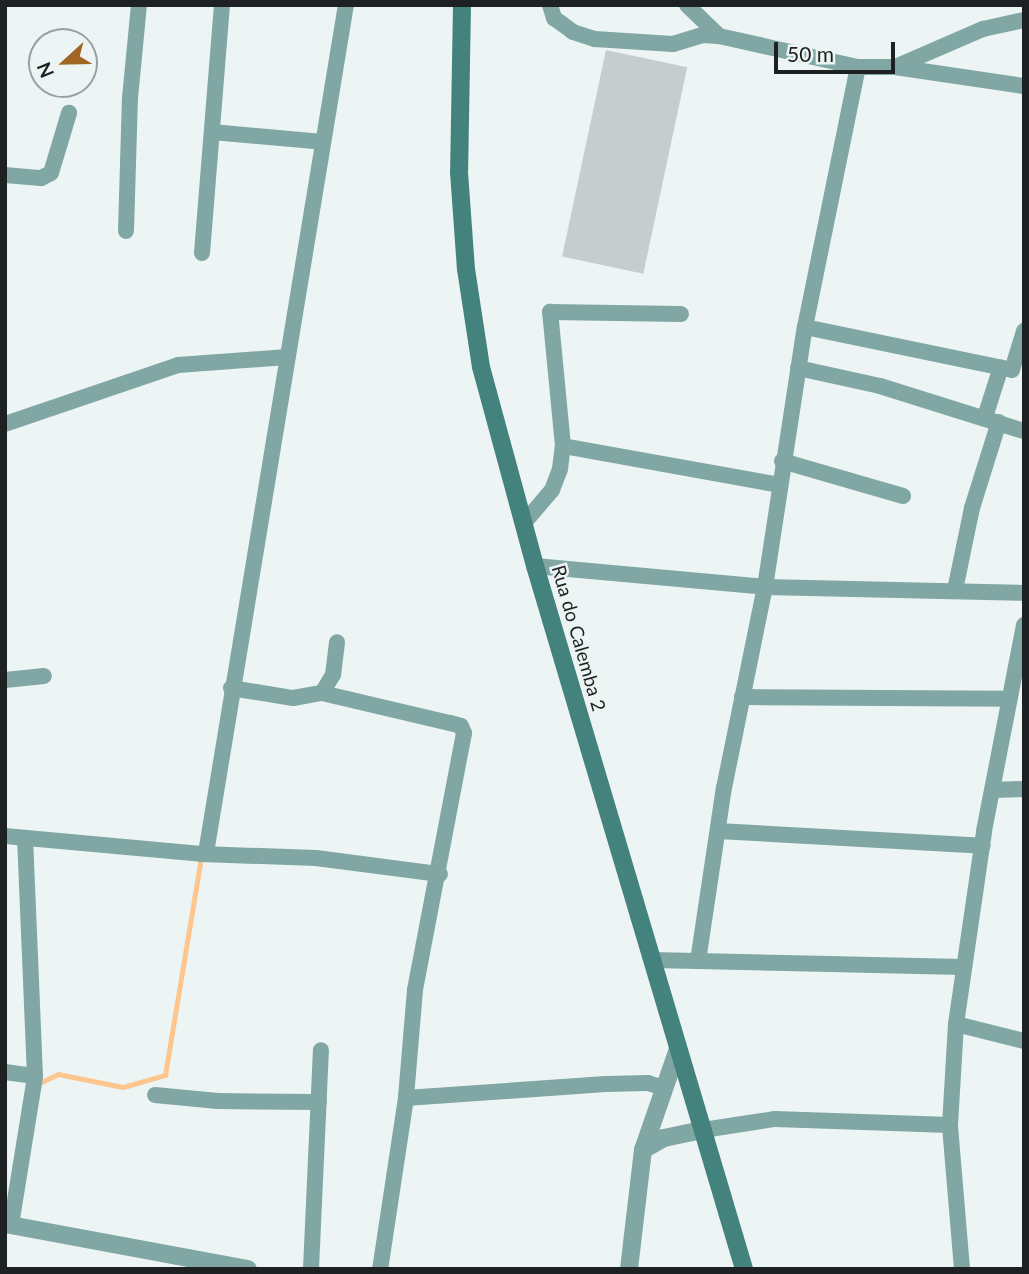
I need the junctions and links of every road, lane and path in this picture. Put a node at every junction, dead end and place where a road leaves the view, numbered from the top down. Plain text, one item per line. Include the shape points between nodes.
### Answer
1 (139, 5) edge
2 (222, 5) edge
3 (346, 5) edge
4 (462, 5) edge
5 (550, 5) edge
6 (687, 5) edge
7 (1024, 20) edge
8 (719, 36) junction
9 (858, 67) junction
10 (895, 67) junction
11 (1024, 86) edge
12 (69, 113) dead end
13 (212, 132) junction
14 (323, 142) junction
15 (5, 175) edge
16 (126, 231) dead end
17 (202, 253) dead end
18 (681, 314) dead end
19 (805, 327) junction
20 (1024, 331) edge
21 (288, 357) junction
22 (1001, 367) junction
23 (798, 368) junction
24 (992, 419) junction
25 (5, 424) edge
26 (1024, 431) edge
27 (563, 446) junction
28 (782, 461) junction
29 (780, 485) junction
30 (903, 496) dead end
31 (523, 524) junction
32 (536, 566) junction
33 (765, 587) junction
34 (955, 590) junction
35 (1024, 593) edge
36 (1024, 625) edge
37 (337, 642) dead end
38 (44, 676) dead end
39 (5, 680) edge
40 (231, 688) junction
41 (322, 693) junction
42 (742, 697) junction
43 (1008, 699) junction
44 (1024, 789) edge
45 (993, 790) junction
46 (718, 831) junction
47 (5, 836) edge
48 (25, 838) junction
49 (983, 846) junction
50 (206, 853) junction
51 (440, 874) junction
52 (652, 960) junction
53 (698, 961) junction
54 (963, 967) junction
55 (956, 1024) junction
56 (1024, 1041) edge
57 (678, 1049) junction
58 (321, 1050) dead end
59 (5, 1072) edge
60 (35, 1076) junction
61 (663, 1088) junction
62 (155, 1095) dead end
63 (406, 1098) junction
64 (318, 1102) junction
65 (950, 1125) junction
66 (703, 1130) junction
67 (643, 1150) junction
68 (8, 1224) edge
69 (248, 1269) edge
70 (311, 1269) edge
71 (380, 1269) edge
72 (629, 1269) edge
73 (744, 1269) edge
74 (962, 1269) edge

1 - 16 street via 130,98
2 - 13 street
3 - 14 street
4 - 31 main road, Rua do Calemba 2 via 459,172 466,269 481,367
5 - 8 street via 554,19 595,39 673,44 702,35
6 - 8 street
7 - 10 street via 983,29
8 - 9 street
9 - 10 street
9 - 19 street
10 - 11 street
12 - 15 street via 51,173 41,178
13 - 14 street
13 - 17 street
14 - 21 street
18 - 27 street via 550,312
19 - 22 street
19 - 23 street
20 - 22 street via 1016,367
21 - 25 street via 178,365
21 - 40 street
22 - 24 street
23 - 24 street
23 - 28 street
24 - 26 street
24 - 34 street
27 - 29 street
27 - 31 street via 552,490
28 - 29 street
28 - 30 street
29 - 33 street
31 - 32 main road, Rua do Calemba 2
32 - 33 street
32 - 52 main road, Rua do Calemba 2
33 - 34 street
33 - 42 street
34 - 35 street
36 - 43 street
37 - 41 street via 333,675
38 - 39 street
40 - 41 street via 293,698
40 - 50 street
41 - 51 street via 461,726 464,733
42 - 43 street
42 - 46 street
43 - 45 street
44 - 45 street
45 - 49 street
46 - 49 street
46 - 53 street
47 - 48 street
48 - 50 street
48 - 60 street
49 - 54 street
50 - 51 street via 316,858
51 - 63 street via 415,990
52 - 53 street
52 - 57 main road, Rua do Calemba 2
53 - 54 street
54 - 55 street
55 - 56 street
55 - 65 street
57 - 61 street
57 - 66 main road, Rua do Calemba 2
58 - 64 street
59 - 60 street
60 - 68 street
61 - 63 street via 626,1083
61 - 67 street
62 - 64 street
63 - 71 street
64 - 70 street
65 - 66 street via 775,1119
65 - 74 street
66 - 67 street via 664,1138
66 - 73 main road, Rua do Calemba 2
67 - 72 street
68 - 69 street

